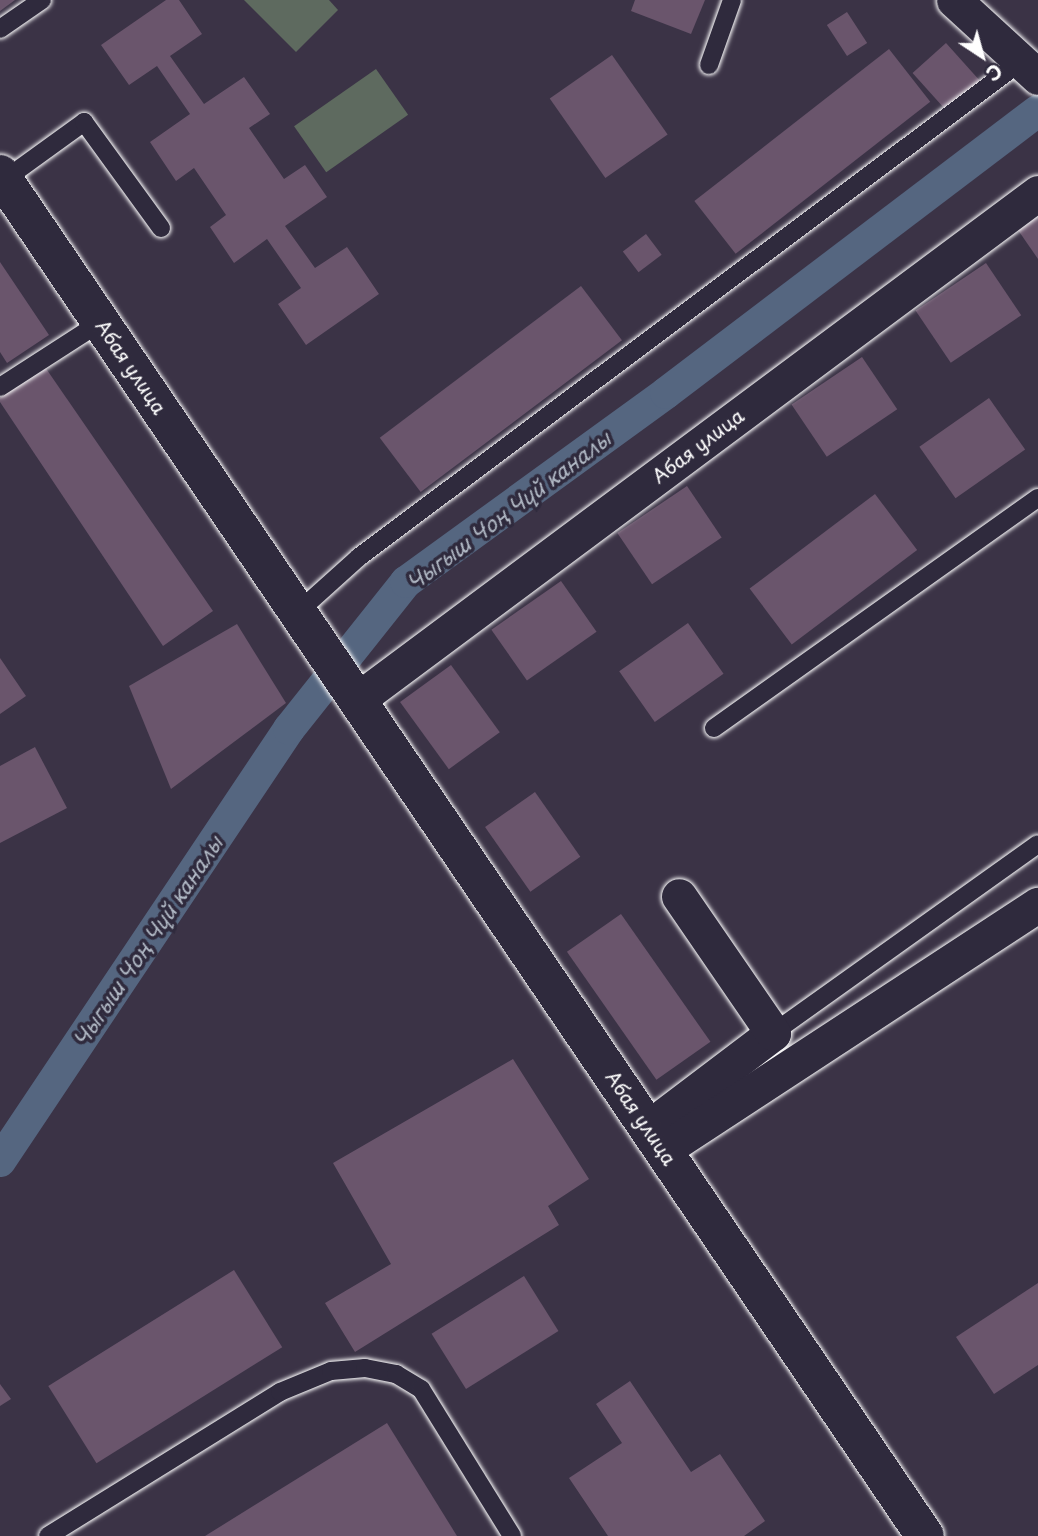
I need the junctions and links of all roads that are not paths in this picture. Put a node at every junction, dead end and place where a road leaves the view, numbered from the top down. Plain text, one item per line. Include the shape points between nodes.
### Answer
1 (42, 0) edge
2 (733, 0) edge
3 (954, 0) edge
4 (0, 29) edge
5 (709, 65) dead end
6 (1028, 70) edge
7 (2, 177) edge
8 (1038, 193) edge
9 (161, 228) dead end
10 (101, 322) junction
11 (0, 387) edge
12 (1038, 498) edge
13 (298, 612) junction
14 (341, 676) junction
15 (714, 728) dead end
16 (1038, 844) edge
17 (679, 897) dead end
18 (1038, 905) edge
19 (773, 1032) junction
20 (655, 1139) junction
21 (48, 1536) edge
22 (512, 1536) edge
23 (925, 1536) edge

1 - 4 lane
2 - 5 lane
3 - 6 street
6 - 13 lane via 359,557
7 - 9 lane via 84,121
7 - 10 street, Абая улица
8 - 14 street, Абая улица
10 - 11 lane
10 - 13 street, Абая улица
12 - 15 lane
13 - 14 street, Абая улица
14 - 20 street, Абая улица
16 - 19 lane
17 - 19 street
18 - 20 street
19 - 20 street
20 - 23 street, Абая улица
21 - 22 lane via 280,1392 331,1371 365,1368 396,1374 421,1389

